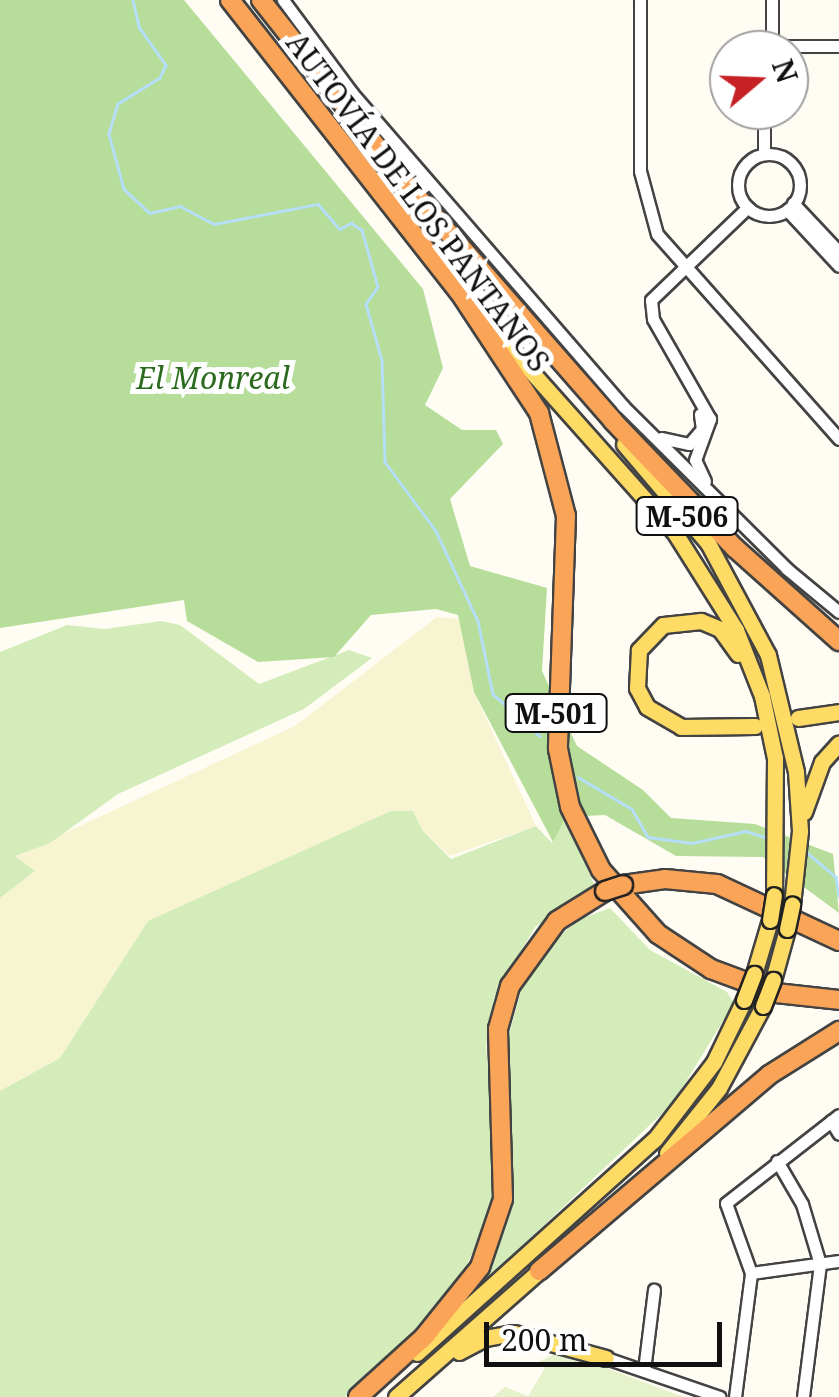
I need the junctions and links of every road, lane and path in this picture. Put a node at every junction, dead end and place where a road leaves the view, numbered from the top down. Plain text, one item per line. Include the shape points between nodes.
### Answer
1 (230, 0) edge
2 (261, 0) edge
3 (283, 0) edge
4 (640, 0) edge
5 (764, 0) edge
6 (772, 0) edge
7 (766, 30) edge
8 (770, 30) edge
9 (839, 46) edge
10 (809, 47) edge
11 (766, 130) edge
12 (770, 130) edge
13 (768, 154) junction
14 (745, 204) junction
15 (790, 207) junction
16 (839, 252) edge
17 (466, 256) junction
18 (680, 266) junction
19 (839, 266) edge
20 (460, 293) junction
21 (623, 406) junction
22 (839, 440) edge
23 (750, 534) junction
24 (839, 612) edge
25 (839, 640) edge
26 (762, 696) junction
27 (839, 712) edge
28 (798, 718) dead end
29 (756, 726) dead end
30 (839, 743) edge
31 (800, 831) junction
32 (839, 941) edge
33 (839, 1000) edge
34 (839, 1031) edge
35 (835, 1118) edge
36 (839, 1134) edge
37 (777, 1161) junction
38 (839, 1261) edge
39 (820, 1264) junction
40 (539, 1271) junction
41 (751, 1273) junction
42 (654, 1290) dead end
43 (606, 1358) joint
44 (644, 1370) junction
45 (358, 1397) edge
46 (367, 1397) edge
47 (398, 1397) edge
48 (720, 1397) edge
49 (735, 1397) edge
50 (803, 1397) edge

1 - 20 highway, AUTOVÍA DE LOS PANTANOS / M-501
2 - 17 highway, AUTOVÍA DE LOS PANTANOS
3 - 21 street via 352,93
4 - 18 street via 644,197
5 - 7 street
6 - 8 street
9 - 10 street
11 - 13 street
12 - 13 street
13 - 14 street via 751,159 739,176
13 - 15 street via 796,169 800,189
14 - 15 street via 762,215
14 - 18 street
15 - 16 street
15 - 19 street
17 - 25 highway, AUTOVÍA DE LOS PANTANOS via 687,499
17 - 31 main road, M-506 via 690,520 733,584 785,712
18 - 21 street via 648,292 643,309 702,429 690,444 668,444
18 - 22 street
18 - 23 street via 653,296 652,313 710,419 697,468
20 - 26 main road, M-506 via 675,533 736,630
20 - 33 highway, AUTOVÍA DE LOS PANTANOS / M-501 via 526,389 560,478 566,542 558,750 570,807 588,848 622,898 697,961 776,993
21 - 23 street
23 - 24 street
26 - 29 main road via 733,642 701,620 663,625 639,650 637,688 663,719 709,730
26 - 46 main road, M-506, bridge via 779,824 774,896 754,974 714,1062 655,1139
27 - 28 main road
30 - 31 main road via 812,782
31 - 40 main road, M-506, bridge via 792,905 773,980 732,1069 690,1128
32 - 45 highway via 717,884 665,879 614,888 537,942 503,1008 498,1063 505,1173 498,1222 480,1267 447,1312
34 - 40 highway via 769,1075
35 - 36 street
35 - 37 street
37 - 39 street via 802,1204
37 - 41 street via 726,1203
38 - 39 street
39 - 41 street
39 - 50 street
40 - 47 main road, M-506
41 - 49 street
42 - 44 street
43 - 44 street
43 - 47 main road via 535,1336 499,1334 469,1345
44 - 48 street

